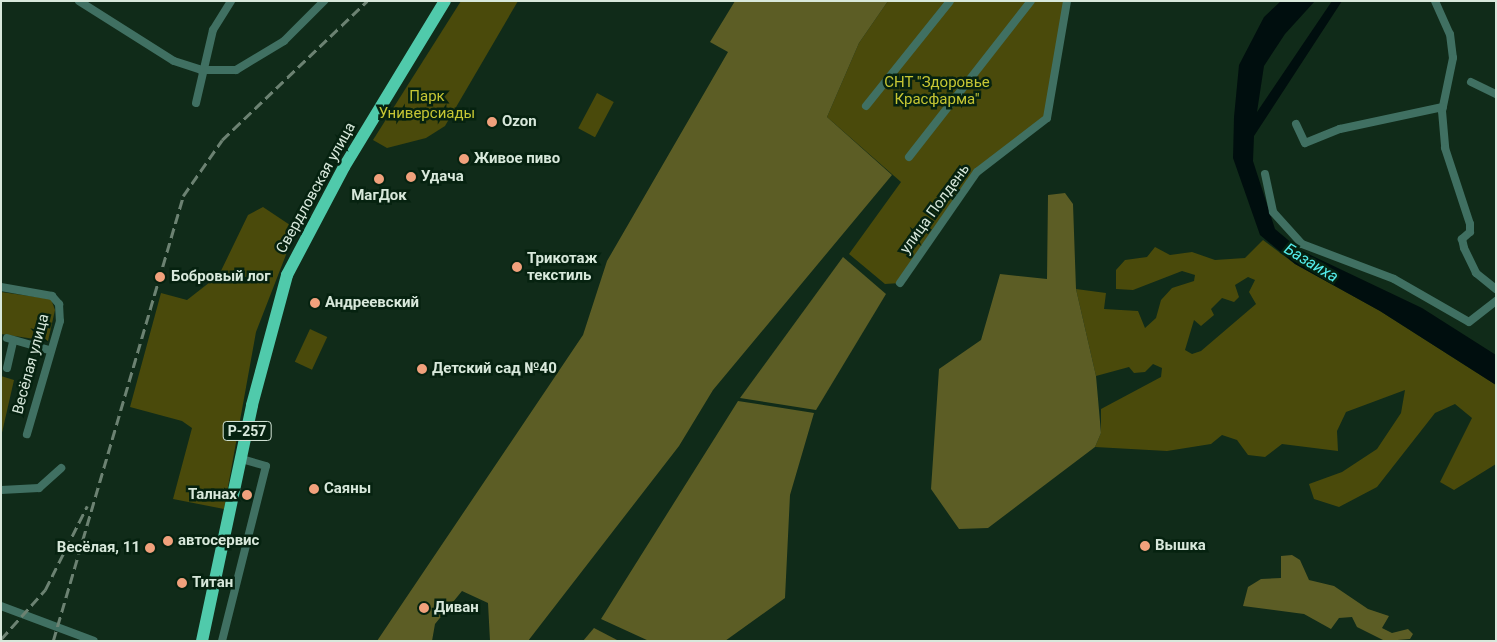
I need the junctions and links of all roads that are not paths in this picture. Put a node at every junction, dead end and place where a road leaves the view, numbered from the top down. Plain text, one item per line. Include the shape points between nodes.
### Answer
1 (79, 1) edge
2 (231, 1) edge
3 (324, 1) edge
4 (444, 1) edge
5 (950, 1) edge
6 (1031, 1) edge
7 (1067, 1) edge
8 (1434, 1) edge
9 (201, 70) junction
10 (1471, 82) dead end
11 (1496, 94) edge
12 (196, 103) dead end
13 (866, 106) dead end
14 (1442, 107) junction
15 (1296, 124) dead end
16 (909, 157) dead end
17 (1265, 174) dead end
18 (900, 283) dead end
19 (1, 287) edge
20 (1496, 289) edge
21 (1496, 301) edge
22 (49, 350) junction
23 (7, 368) dead end
24 (27, 434) dead end
25 (242, 459) junction
26 (61, 468) dead end
27 (1, 490) edge
28 (1, 606) edge
29 (94, 641) edge
30 (202, 641) edge
31 (222, 641) edge

1 - 9 street via 145,46
2 - 9 street via 213,30
3 - 9 street via 284,41 258,59 236,70
4 - 25 highway, Свердловская улица / Р-257 via 344,167 286,275 268,334
5 - 13 street
6 - 16 street
7 - 18 street, улица Полдень via 1047,118 977,172
8 - 14 street via 1450,34 1453,58
9 - 12 street
10 - 11 street
14 - 15 street via 1340,129 1305,143
14 - 20 street via 1445,148 1470,224 1470,232 1462,239 1467,260
17 - 21 street via 1273,212 1302,244 1394,279 1469,322
19 - 22 street, Весёлая улица via 52,296 60,304 60,321
22 - 23 street via 10,340
22 - 24 street, Весёлая улица
25 - 30 highway, Свердловская улица / Р-257
25 - 31 street via 266,466
26 - 27 street via 39,488
28 - 29 street

